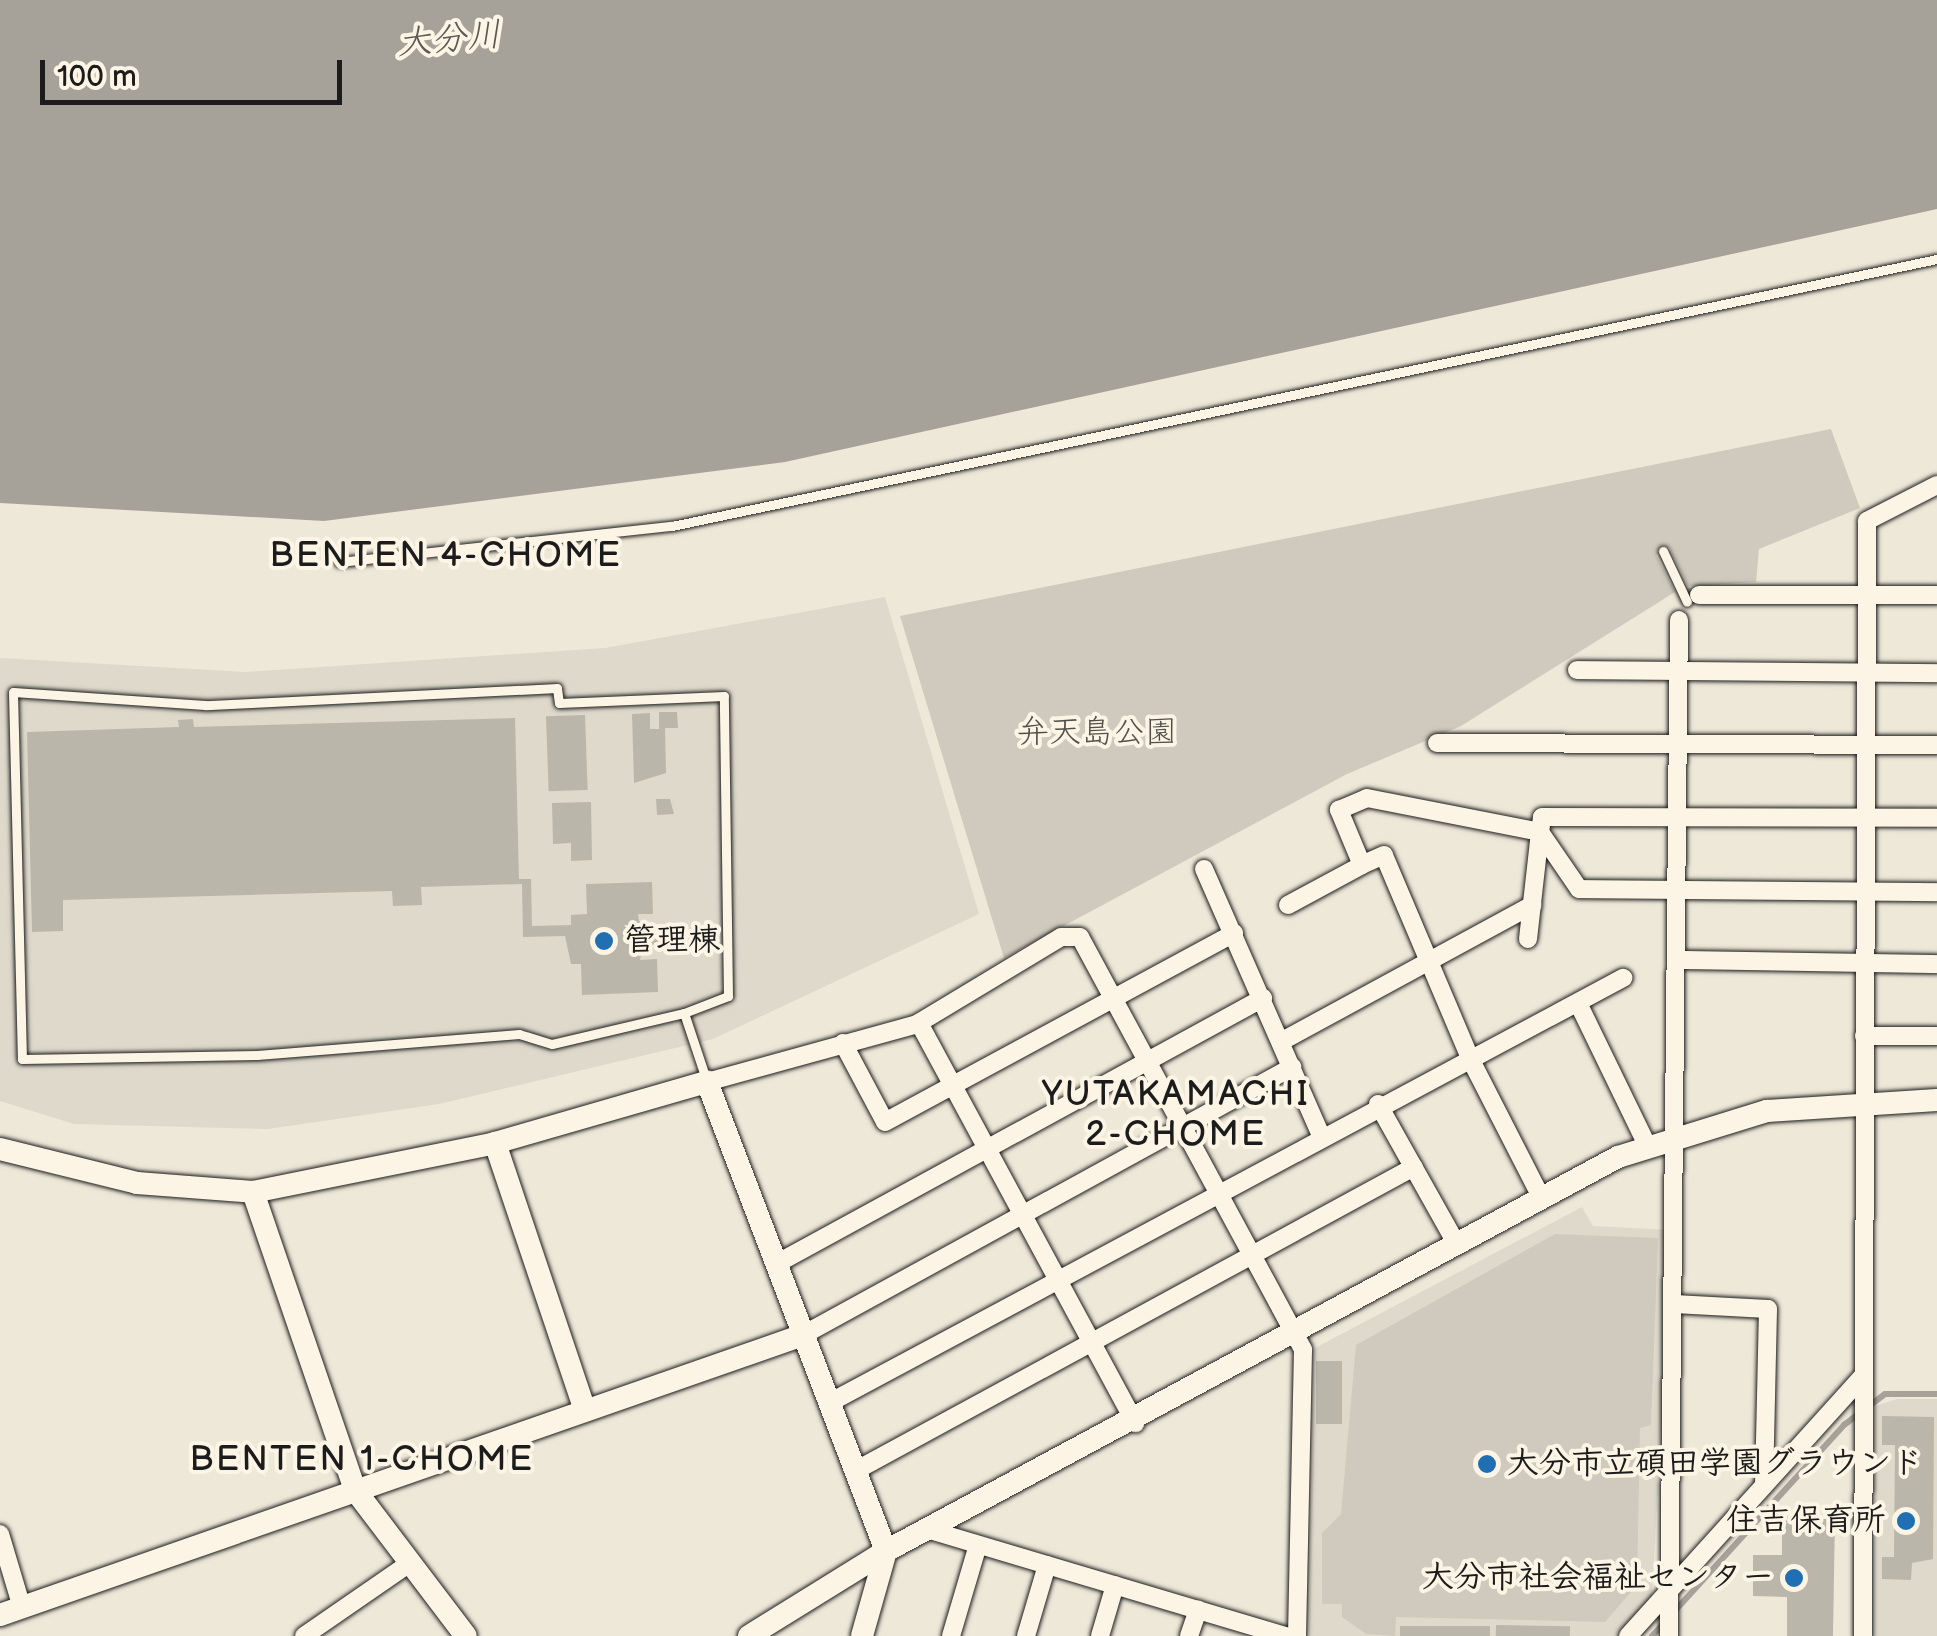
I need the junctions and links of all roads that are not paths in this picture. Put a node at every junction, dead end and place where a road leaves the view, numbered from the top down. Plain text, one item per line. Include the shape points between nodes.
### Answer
1 (1937, 259) edge
2 (1937, 485) edge
3 (1663, 551) dead end
4 (339, 562) dead end
5 (1866, 595) junction
6 (1937, 596) edge
7 (1693, 598) joint
8 (1679, 620) dead end
9 (1680, 669) junction
10 (1577, 670) dead end
11 (1937, 673) edge
12 (1866, 675) junction
13 (1438, 743) dead end
14 (1681, 744) junction
15 (1866, 744) junction
16 (1937, 745) edge
17 (1680, 818) junction
18 (1866, 818) junction
19 (1937, 818) edge
20 (1540, 832) junction
21 (1362, 865) junction
22 (1204, 869) dead end
23 (1680, 890) junction
24 (1865, 891) junction
25 (1937, 892) edge
26 (1288, 905) dead end
27 (1532, 905) junction
28 (1234, 933) junction
29 (1528, 940) dead end
30 (1679, 960) junction
31 (1428, 961) junction
32 (1865, 963) junction
33 (1937, 964) edge
34 (1623, 978) dead end
35 (1113, 998) junction
36 (1263, 998) junction
37 (1578, 1003) junction
38 (684, 1013) junction
39 (919, 1023) junction
40 (1864, 1036) junction
41 (1937, 1036) edge
42 (1282, 1041) junction
43 (843, 1043) junction
44 (1470, 1058) junction
45 (1149, 1061) junction
46 (1292, 1067) junction
47 (706, 1082) junction
48 (952, 1085) junction
49 (1864, 1100) junction
50 (1937, 1100) edge
51 (1378, 1104) junction
52 (1184, 1126) junction
53 (1321, 1134) junction
54 (1677, 1136) junction
55 (494, 1142) junction
56 (1648, 1147) junction
57 (0, 1149) edge
58 (988, 1151) junction
59 (1414, 1168) junction
60 (1219, 1190) junction
61 (253, 1192) junction
62 (1542, 1198) junction
63 (1023, 1214) junction
64 (1457, 1245) junction
65 (1254, 1254) junction
66 (776, 1264) junction
67 (1057, 1279) junction
68 (1674, 1304) junction
69 (1298, 1334) junction
70 (804, 1335) junction
71 (1092, 1342) junction
72 (1864, 1376) junction
73 (829, 1403) junction
74 (585, 1410) junction
75 (1135, 1423) junction
76 (856, 1471) junction
77 (1764, 1485) junction
78 (355, 1490) junction
79 (933, 1532) junction
80 (0, 1534) edge
81 (978, 1545) junction
82 (886, 1551) junction
83 (410, 1562) junction
84 (1047, 1565) junction
85 (1115, 1586) junction
86 (1670, 1593) junction
87 (1198, 1610) junction
88 (11, 1612) edge
89 (1669, 1634) edge
90 (304, 1636) edge
91 (466, 1636) edge
92 (749, 1636) edge
93 (862, 1636) edge
94 (950, 1636) edge
95 (1026, 1636) edge
96 (1100, 1636) edge
97 (1189, 1636) edge
98 (1286, 1636) edge
99 (1297, 1636) edge
100 (1628, 1636) edge
101 (1863, 1636) edge

1 - 4 lane via 672,526
2 - 5 street via 1867,521
3 - 7 lane
5 - 6 street
5 - 7 street
5 - 12 street
8 - 9 street
9 - 10 street
9 - 12 street
9 - 14 street
11 - 12 street
12 - 15 street
13 - 14 street
14 - 15 street
14 - 17 street
15 - 16 street
15 - 18 street
17 - 18 street
17 - 20 street via 1542,817
17 - 23 street
18 - 19 street
18 - 24 street
20 - 21 street via 1367,798 1339,810
20 - 23 street via 1579,889
20 - 27 street
21 - 26 street
21 - 31 street via 1384,855
22 - 28 street
23 - 24 street
23 - 30 street
24 - 25 street
24 - 32 street
27 - 29 street
27 - 31 street
28 - 35 street
28 - 36 street
30 - 32 street
30 - 54 street
31 - 42 street
31 - 44 street
32 - 33 street
32 - 40 street
34 - 37 street
35 - 39 street via 1080,937 1061,937
35 - 45 street
35 - 48 street
36 - 42 street
36 - 45 street
37 - 44 street
37 - 56 street
38 - 38 lane via 552,1044 519,1034 258,1056 22,1059 13,692 205,705 557,688 559,703 724,696 728,996
38 - 47 lane
39 - 43 street
39 - 48 street
40 - 41 street
40 - 49 street
42 - 46 street
43 - 47 street
43 - 48 street via 885,1122
44 - 51 street
44 - 62 street
45 - 52 street
45 - 58 street
46 - 52 street
46 - 53 street
47 - 55 street
47 - 66 street
48 - 58 street
49 - 50 street
49 - 54 street via 1767,1111
49 - 72 street
51 - 53 street
51 - 59 street
52 - 60 street
52 - 63 street
53 - 60 street
54 - 56 street
54 - 68 street
55 - 61 street
55 - 74 street
56 - 62 street
57 - 61 street via 137,1183
58 - 63 street
58 - 66 street
59 - 64 street
59 - 65 street
60 - 65 street
60 - 67 street
61 - 78 street
62 - 64 street
63 - 67 street
63 - 70 street
64 - 69 street
65 - 69 street
65 - 71 street
66 - 70 street
67 - 71 street
67 - 73 street
68 - 77 street via 1768,1308
68 - 86 street
69 - 75 street
69 - 99 street
70 - 73 street
70 - 74 street
71 - 75 street
71 - 76 street
72 - 77 street
72 - 101 street
73 - 76 street
74 - 78 street
75 - 79 street
76 - 82 street
77 - 86 street
78 - 83 street
78 - 88 street
79 - 81 street
79 - 82 street
80 - 88 street
81 - 84 street
81 - 94 street
82 - 92 street
82 - 93 street
83 - 90 street
83 - 91 street
84 - 85 street
84 - 95 street
85 - 87 street
85 - 96 street
86 - 89 street
86 - 100 street
87 - 97 street
87 - 98 street

